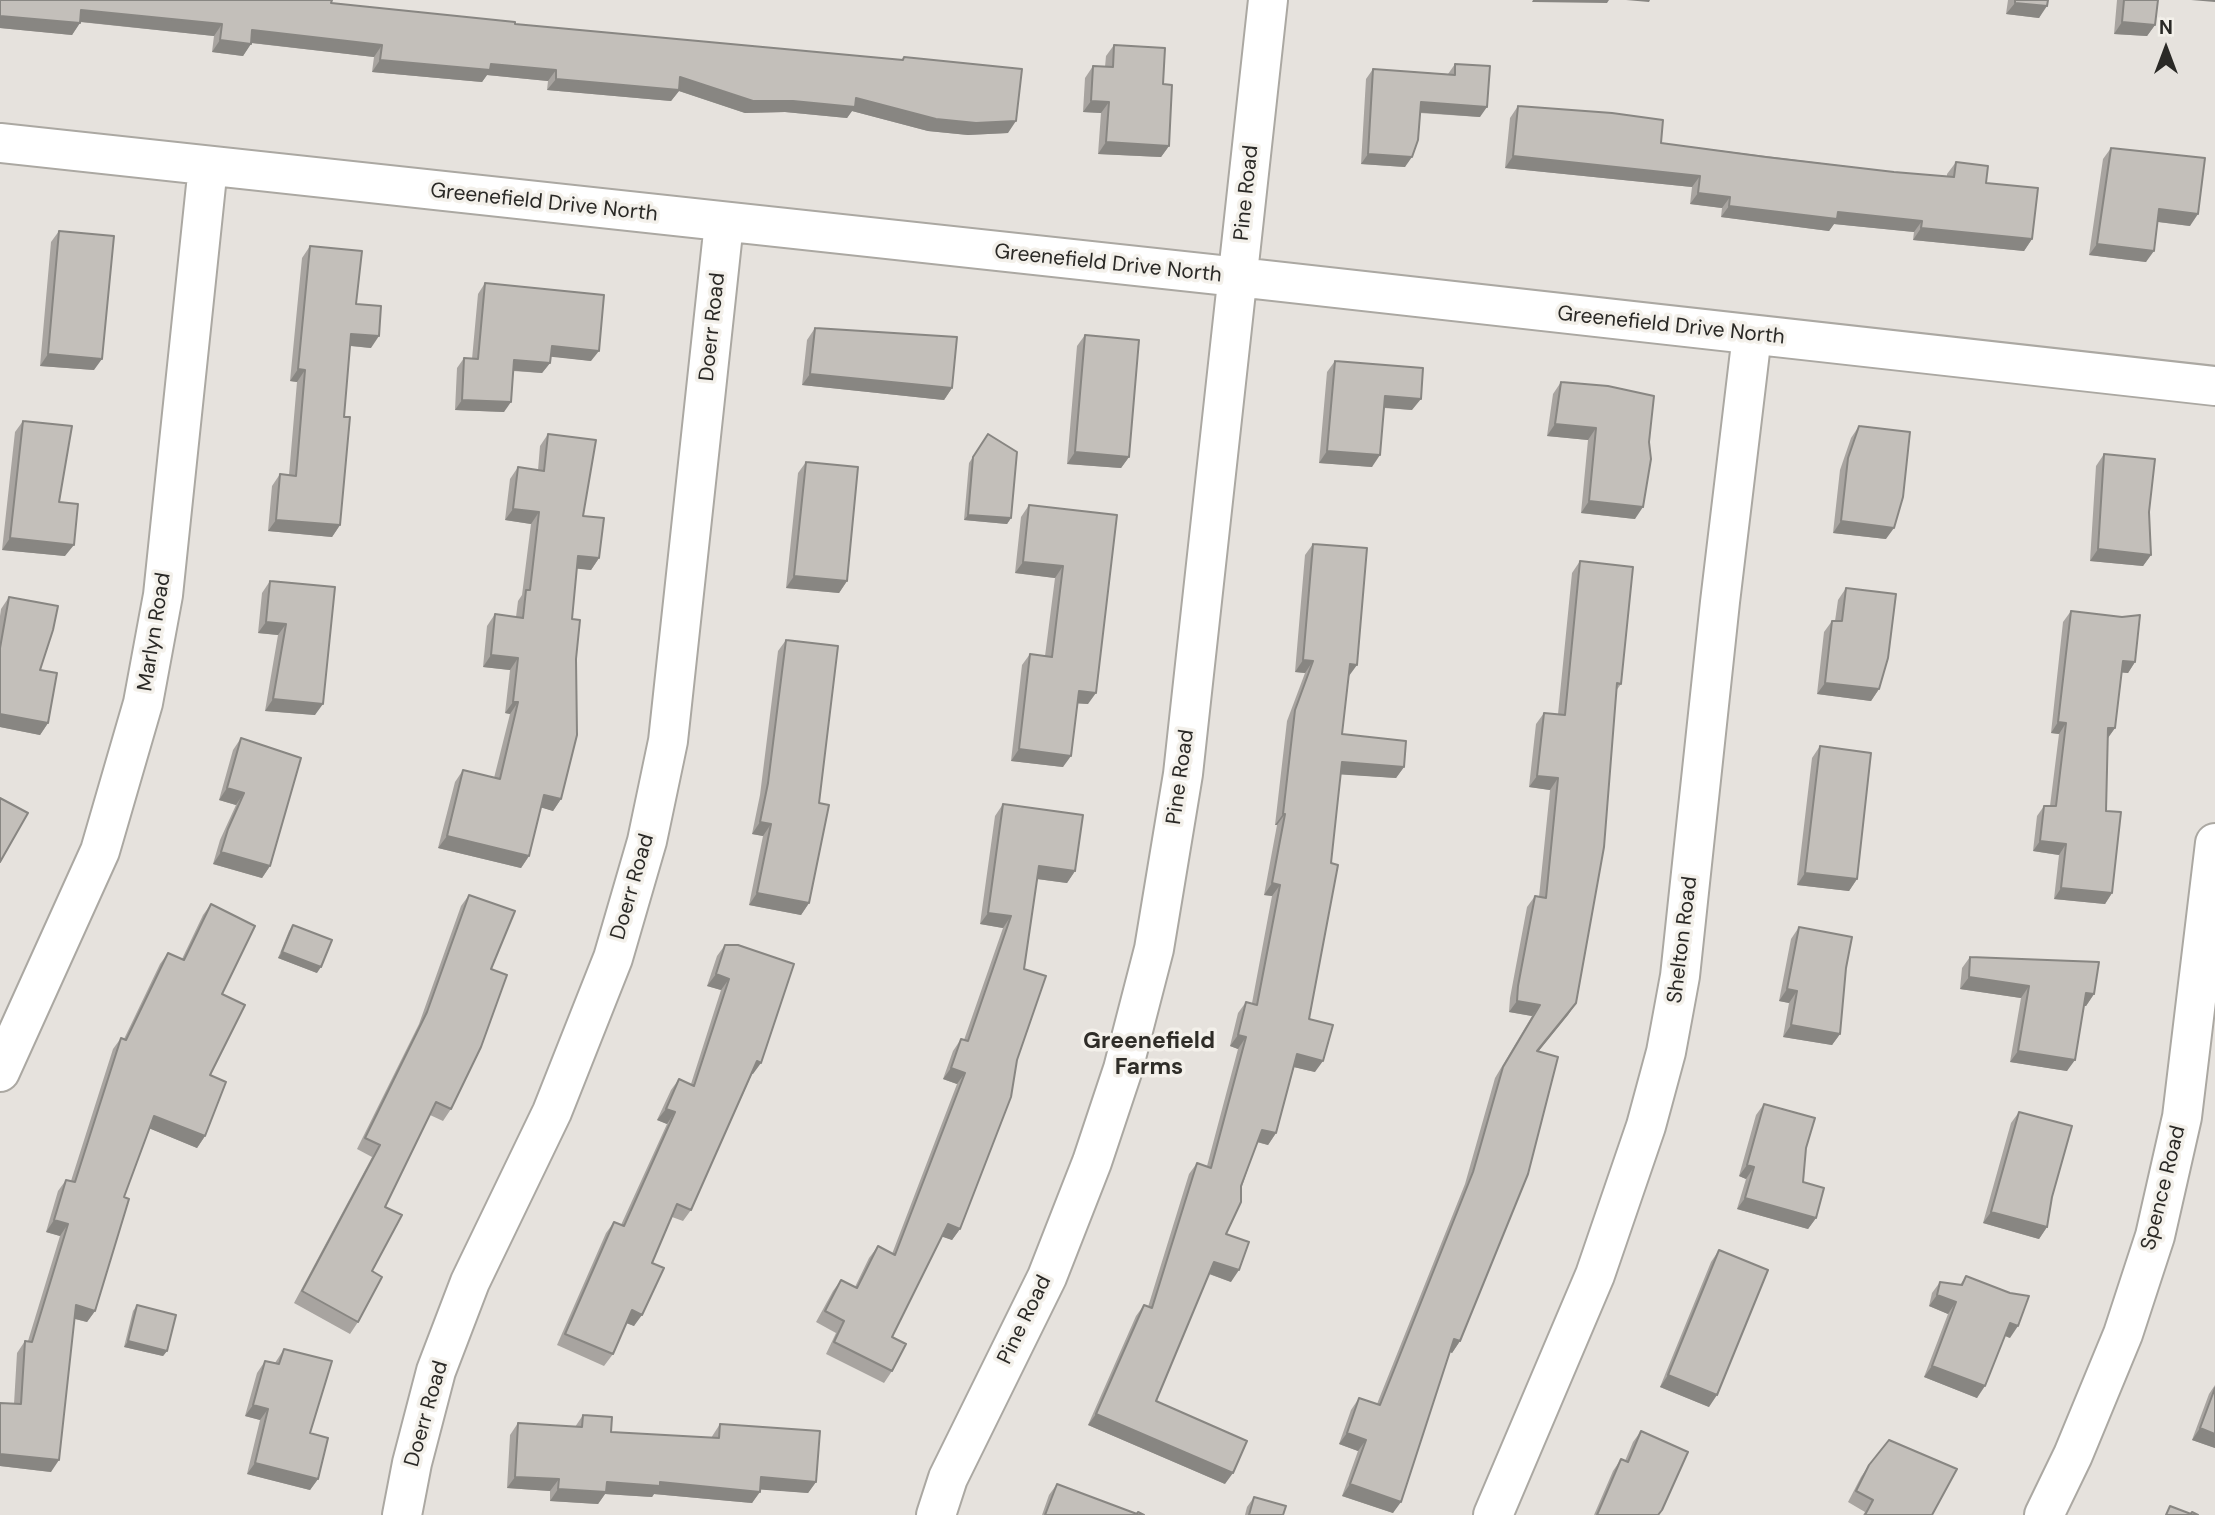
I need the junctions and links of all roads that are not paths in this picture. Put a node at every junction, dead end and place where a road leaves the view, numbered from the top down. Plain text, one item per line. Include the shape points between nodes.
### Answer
1 (1268, 0) edge
2 (0, 144) edge
3 (208, 166) junction
4 (724, 223) junction
5 (1238, 277) junction
6 (1752, 335) junction
7 (2215, 386) edge
8 (2215, 843) edge
9 (0, 1072) edge
10 (402, 1515) edge
11 (936, 1515) edge
12 (1493, 1515) edge
13 (2044, 1515) edge

1 - 5 street, Pine Road
2 - 3 street, Greenefield Drive North
3 - 4 street, Greenefield Drive North
3 - 9 street, Marlyn Road via 163,595 143,703 100,851
4 - 5 street, Greenefield Drive North
4 - 10 street, Doerr Road via 668,741 647,841 612,958 552,1112 470,1282 436,1371
5 - 6 street, Greenefield Drive North
5 - 11 street, Pine Road via 1183,774 1154,949 1123,1069 1092,1162 1046,1277 948,1478
6 - 7 street, Greenefield Drive North
6 - 12 street, Shelton Road via 1681,976 1666,1052 1595,1275
8 - 13 street, Spence Road via 2182,1117 2155,1236 2123,1334

